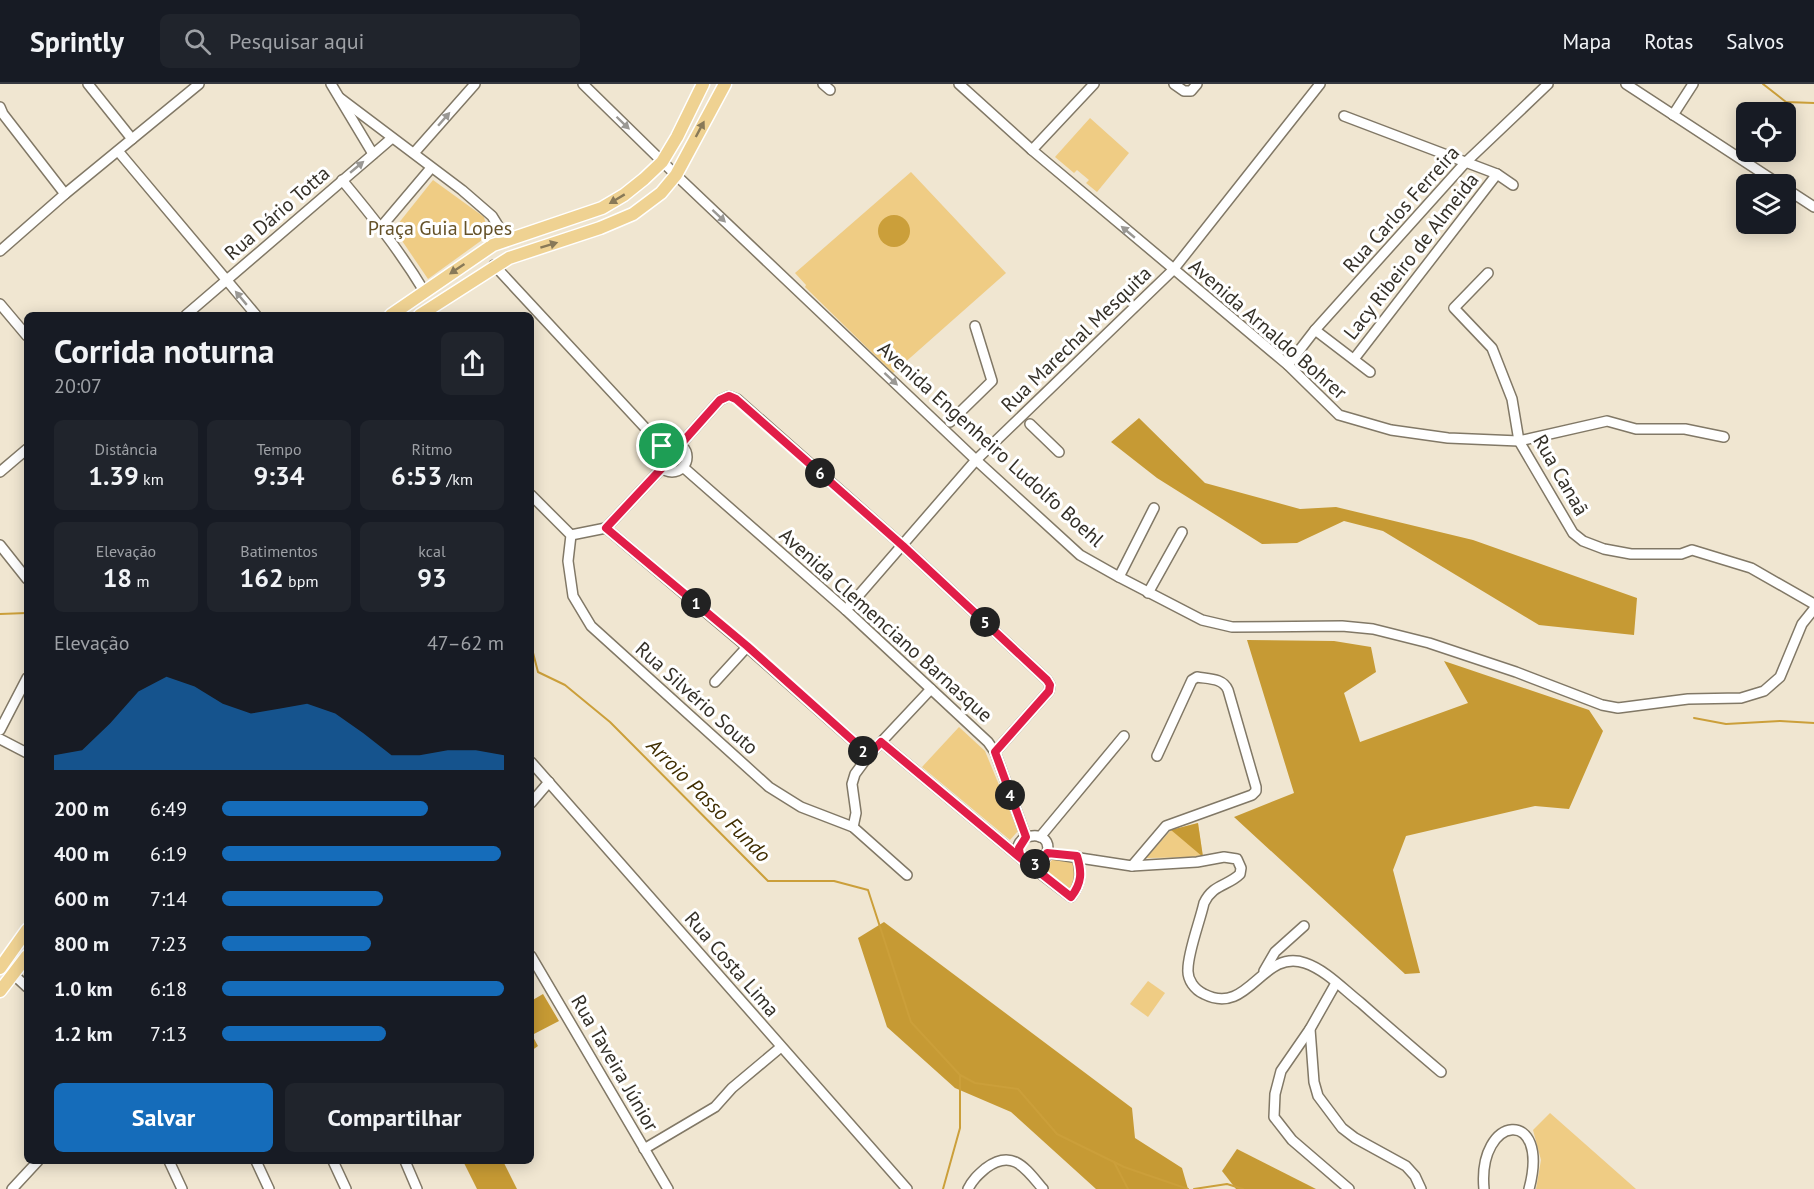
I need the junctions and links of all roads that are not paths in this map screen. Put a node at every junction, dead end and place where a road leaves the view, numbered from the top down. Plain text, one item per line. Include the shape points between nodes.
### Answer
1 (88, 84) edge
2 (199, 84) edge
3 (332, 84) edge
4 (475, 84) edge
5 (583, 84) edge
6 (703, 84) edge
7 (725, 84) edge
8 (959, 84) edge
9 (1094, 84) edge
10 (1174, 84) edge
11 (1197, 84) edge
12 (1320, 84) edge
13 (1548, 84) edge
14 (1626, 84) edge
15 (1693, 84) edge
16 (972, 89) edge
17 (340, 98) junction
18 (0, 108) edge
19 (1673, 115) junction
20 (1344, 116) dead end
21 (392, 138) junction
22 (132, 139) junction
23 (1032, 150) junction
24 (118, 151) junction
25 (414, 153) junction
26 (373, 154) junction
27 (662, 162) junction
28 (1465, 163) junction
29 (431, 168) junction
30 (1497, 174) junction
31 (1764, 174) edge
32 (676, 175) junction
33 (342, 180) junction
34 (1513, 184) dead end
35 (65, 194) junction
36 (1796, 195) edge
37 (1814, 207) edge
38 (381, 227) junction
39 (507, 240) junction
40 (0, 251) edge
41 (494, 266) junction
42 (1173, 270) junction
43 (1488, 273) dead end
44 (227, 281) junction
45 (424, 291) junction
46 (0, 304) edge
47 (190, 312) edge
48 (253, 312) edge
49 (395, 312) edge
50 (425, 312) edge
51 (975, 326) dead end
52 (1315, 330) junction
53 (24, 332) edge
54 (1354, 359) junction
55 (1288, 365) junction
56 (1370, 372) dead end
57 (950, 422) dead end
58 (1030, 424) dead end
59 (1724, 437) dead end
60 (1519, 441) junction
61 (680, 445) junction
62 (662, 446) junction
63 (24, 452) edge
64 (1059, 452) dead end
65 (976, 460) junction
66 (683, 467) junction
67 (662, 468) junction
68 (0, 472) edge
69 (534, 498) edge
70 (1154, 508) dead end
71 (606, 528) junction
72 (1182, 532) dead end
73 (571, 535) junction
74 (0, 545) edge
75 (903, 546) junction
76 (24, 575) edge
77 (1119, 578) junction
78 (1148, 593) junction
79 (1814, 604) edge
80 (1814, 609) edge
81 (846, 610) junction
82 (747, 646) junction
83 (715, 682) dead end
84 (24, 684) edge
85 (931, 689) junction
86 (0, 730) edge
87 (1124, 736) dead end
88 (0, 739) edge
89 (881, 742) junction
90 (24, 751) edge
91 (995, 752) junction
92 (869, 755) junction
93 (1157, 756) dead end
94 (534, 765) edge
95 (549, 782) junction
96 (534, 800) edge
97 (853, 827) junction
98 (1026, 837) junction
99 (1040, 837) junction
100 (1047, 853) junction
101 (1077, 856) junction
102 (1024, 861) junction
103 (1132, 866) junction
104 (907, 875) dead end
105 (1304, 926) dead end
106 (24, 934) edge
107 (24, 960) edge
108 (1, 965) edge
109 (535, 970) edge
110 (1263, 973) junction
111 (14, 975) junction
112 (1336, 983) junction
113 (24, 984) edge
114 (0, 991) edge
115 (1310, 1029) junction
116 (781, 1047) junction
117 (1440, 1072) dead end
118 (644, 1149) junction
119 (35, 1164) edge
120 (170, 1164) edge
121 (257, 1164) edge
122 (334, 1164) edge
123 (406, 1164) edge
124 (12, 1189) edge
125 (182, 1189) edge
126 (269, 1189) edge
127 (346, 1189) edge
128 (417, 1189) edge
129 (668, 1189) edge
130 (907, 1189) edge
131 (968, 1189) edge
132 (1043, 1189) edge
133 (1349, 1189) edge
134 (1421, 1189) edge
135 (1484, 1189) edge
136 (1529, 1189) edge

1 - 22 street
2 - 22 street
3 - 17 street
25 -> 4 street
5 -> 27 street, Avenida Engenheiro Ludolfo Boehl
6 - 27 main road
32 -> 7 main road
8 - 16 street, Avenida Arnaldo Bohrer
9 - 23 street
10 - 11 street via 1184,91 1191,91
12 - 42 street, Rua Marechal Mesquita
13 - 28 street, Rua Carlos Ferreira
14 - 19 street
15 - 19 street
16 - 23 street, Avenida Arnaldo Bohrer
17 - 21 street
17 - 26 street
18 - 35 street
19 - 31 street
20 - 28 street
21 - 25 street
21 - 26 street, Rua Dário Totta
22 - 24 street
42 -> 23 street, Avenida Arnaldo Bohrer
24 - 35 street
24 - 44 street
25 - 29 street
33 -> 26 street, Rua Dário Totta
27 - 32 street, Avenida Engenheiro Ludolfo Boehl
27 -> 39 main road via 602,208
28 - 30 street
28 - 52 street, Rua Carlos Ferreira
29 - 38 street
29 - 39 street via 492,216
30 - 34 street
30 - 54 street, Lacy Ribeiro de Almeida
41 -> 32 main road via 633,214 661,193
32 -> 65 street, Avenida Engenheiro Ludolfo Boehl
33 - 38 street
33 - 44 street, Rua Dário Totta
35 - 40 street
36 - 37 street
38 - 45 street
39 -> 45 main road via 493,245
41 - 50 main road
41 - 62 street
42 - 55 street, Avenida Arnaldo Bohrer
42 - 65 street, Rua Marechal Mesquita
43 - 60 street, Rua Canaã via 1454,308 1492,348 1512,399
44 - 47 street, Rua Dário Totta
48 -> 44 street
45 - 49 main road
46 - 53 street
51 - 57 street via 992,381
52 - 54 street
52 - 55 street, Rua Carlos Ferreira
54 - 56 street
55 - 60 street, Avenida Arnaldo Bohrer via 1339,415 1391,430 1448,438
58 - 64 street
59 - 60 street, Avenida Arnaldo Bohrer via 1685,429 1636,429 1607,421
60 - 79 street, Rua Canaã via 1573,533 1583,541 1631,554 1681,554 1692,550 1751,568
61 - 62 street via 674,442
61 - 66 street via 686,451
61 - 75 street via 720,400 729,396 736,399
62 - 67 street via 657,457
63 - 68 street
65 - 75 street, Rua Marechal Mesquita
65 - 77 street, Avenida Engenheiro Ludolfo Boehl via 1080,555
66 - 67 street via 669,472
66 - 81 street, Avenida Clemenciano Barnasque
67 - 71 street
69 - 73 street
70 - 77 street
71 - 73 street
71 - 82 street
72 - 78 street
73 - 97 street, Rua Silvério Souto via 568,561 573,597 591,626 769,787 801,807
74 - 76 street
75 - 81 street, Rua Marechal Mesquita
75 - 91 street via 1050,685 1049,691
77 - 78 street, Avenida Engenheiro Ludolfo Boehl
78 - 80 street, Avenida Engenheiro Ludolfo Boehl via 1202,620 1232,627 1373,628 1429,643 1618,708 1688,699 1741,698 1764,691 1780,677 1802,624
81 - 85 street, Avenida Clemenciano Barnasque
82 - 83 street
82 - 92 street
84 - 86 street
85 - 89 street
85 - 91 street, Avenida Clemenciano Barnasque
87 - 99 street
88 - 90 street
89 - 92 street
89 - 102 street
91 - 98 street, Avenida Clemenciano Barnasque
92 - 97 street via 852,784 856,813
93 - 103 street via 1192,680 1197,677 1221,681 1228,690 1256,791 1166,826
94 - 95 street, Rua Costa Lima
95 - 96 street
95 - 116 street, Rua Costa Lima
97 - 104 street, Rua Silvério Souto
98 - 99 street
98 - 102 street via 1019,848
99 - 100 street via 1047,844
100 - 101 street
100 - 102 street via 1038,863
101 - 102 street via 1081,879 1071,897
101 - 103 street
103 - 110 street via 1237,859 1240,874 1208,894 1187,970 1198,991 1214,999 1238,995
105 - 110 street via 1275,952
106 - 108 main road
107 - 111 main road
109 - 118 street, Rua Taveira Júnior
110 - 112 street via 1291,960 1305,963
111 - 113 street
111 - 114 main road
112 - 115 street
112 - 117 street
115 - 133 street via 1281,1071 1275,1117 1292,1140
115 - 134 street via 1318,1096 1342,1128 1406,1166
116 - 118 street via 715,1107
116 - 130 street, Rua Costa Lima
118 - 129 street, Rua Taveira Júnior
119 - 124 street
120 - 125 street
121 - 126 street
122 - 127 street
123 - 128 street
131 - 132 street via 973,1178 996,1161 1009,1159 1024,1166
135 - 136 street via 1486,1154 1499,1135 1512,1130 1529,1137 1534,1161

